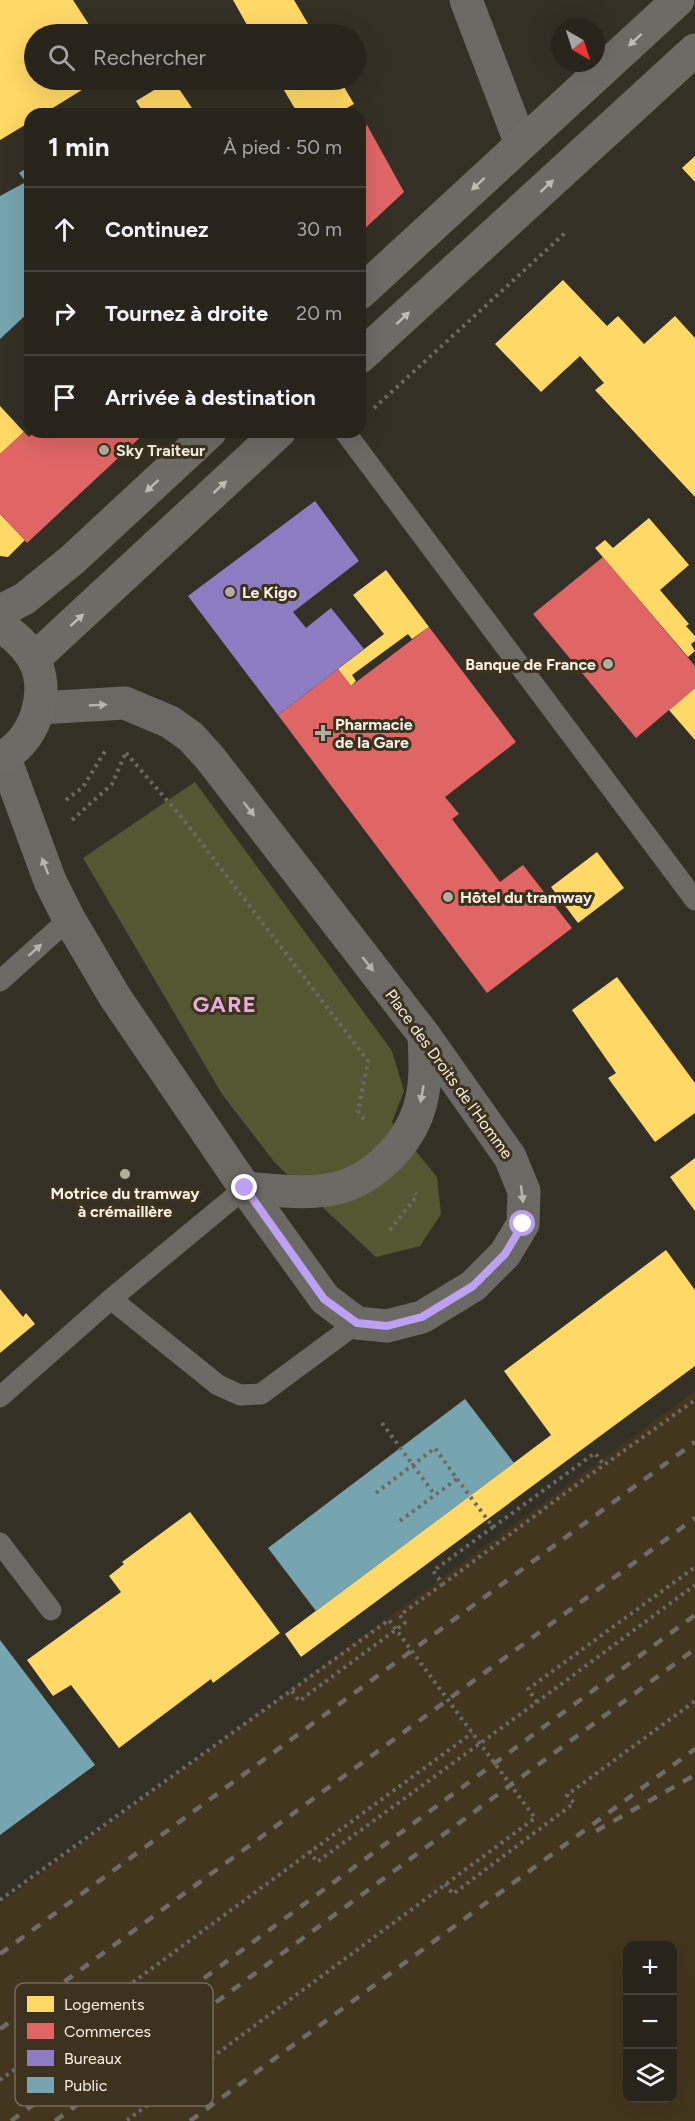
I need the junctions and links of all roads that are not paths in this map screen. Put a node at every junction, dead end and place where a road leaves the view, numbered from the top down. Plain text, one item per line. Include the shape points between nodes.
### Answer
1 (466, 0) edge
2 (678, 0) edge
3 (695, 50) edge
4 (521, 144) junction
5 (366, 287) edge
6 (366, 352) edge
7 (204, 438) edge
8 (273, 438) edge
9 (349, 438) edge
10 (0, 611) edge
11 (0, 626) edge
12 (34, 659) junction
13 (39, 708) junction
14 (2, 757) edge
15 (695, 900) edge
16 (69, 920) junction
17 (0, 981) edge
18 (424, 1035) junction
19 (245, 1188) junction
20 (111, 1299) junction
21 (357, 1323) junction
22 (0, 1397) edge
23 (0, 1543) edge
24 (51, 1610) dead end

1 - 4 street
2 -> 4 main road
6 -> 3 main road
4 -> 5 main road
7 -> 10 main road via 72,560 24,599
12 -> 8 main road
9 - 15 lane
11 - 12 main road via 19,640
12 - 13 main road via 39,676
13 - 14 main road via 33,728 21,744
13 -> 18 street, Place des Droits de l'Homme via 134,706 184,732 210,758
16 -> 14 street
17 -> 16 lane
16 - 19 street via 115,997
18 -> 19 street via 425,1077 419,1109 407,1135 373,1170 351,1184 328,1190
18 -> 21 street, Place des Droits de l'Homme via 510,1157 524,1191 523,1224 505,1254 473,1286 422,1317 387,1326
19 - 20 lane
19 - 21 street via 324,1299
20 - 21 lane via 218,1385 240,1395 261,1394
20 - 22 lane
23 - 24 lane

